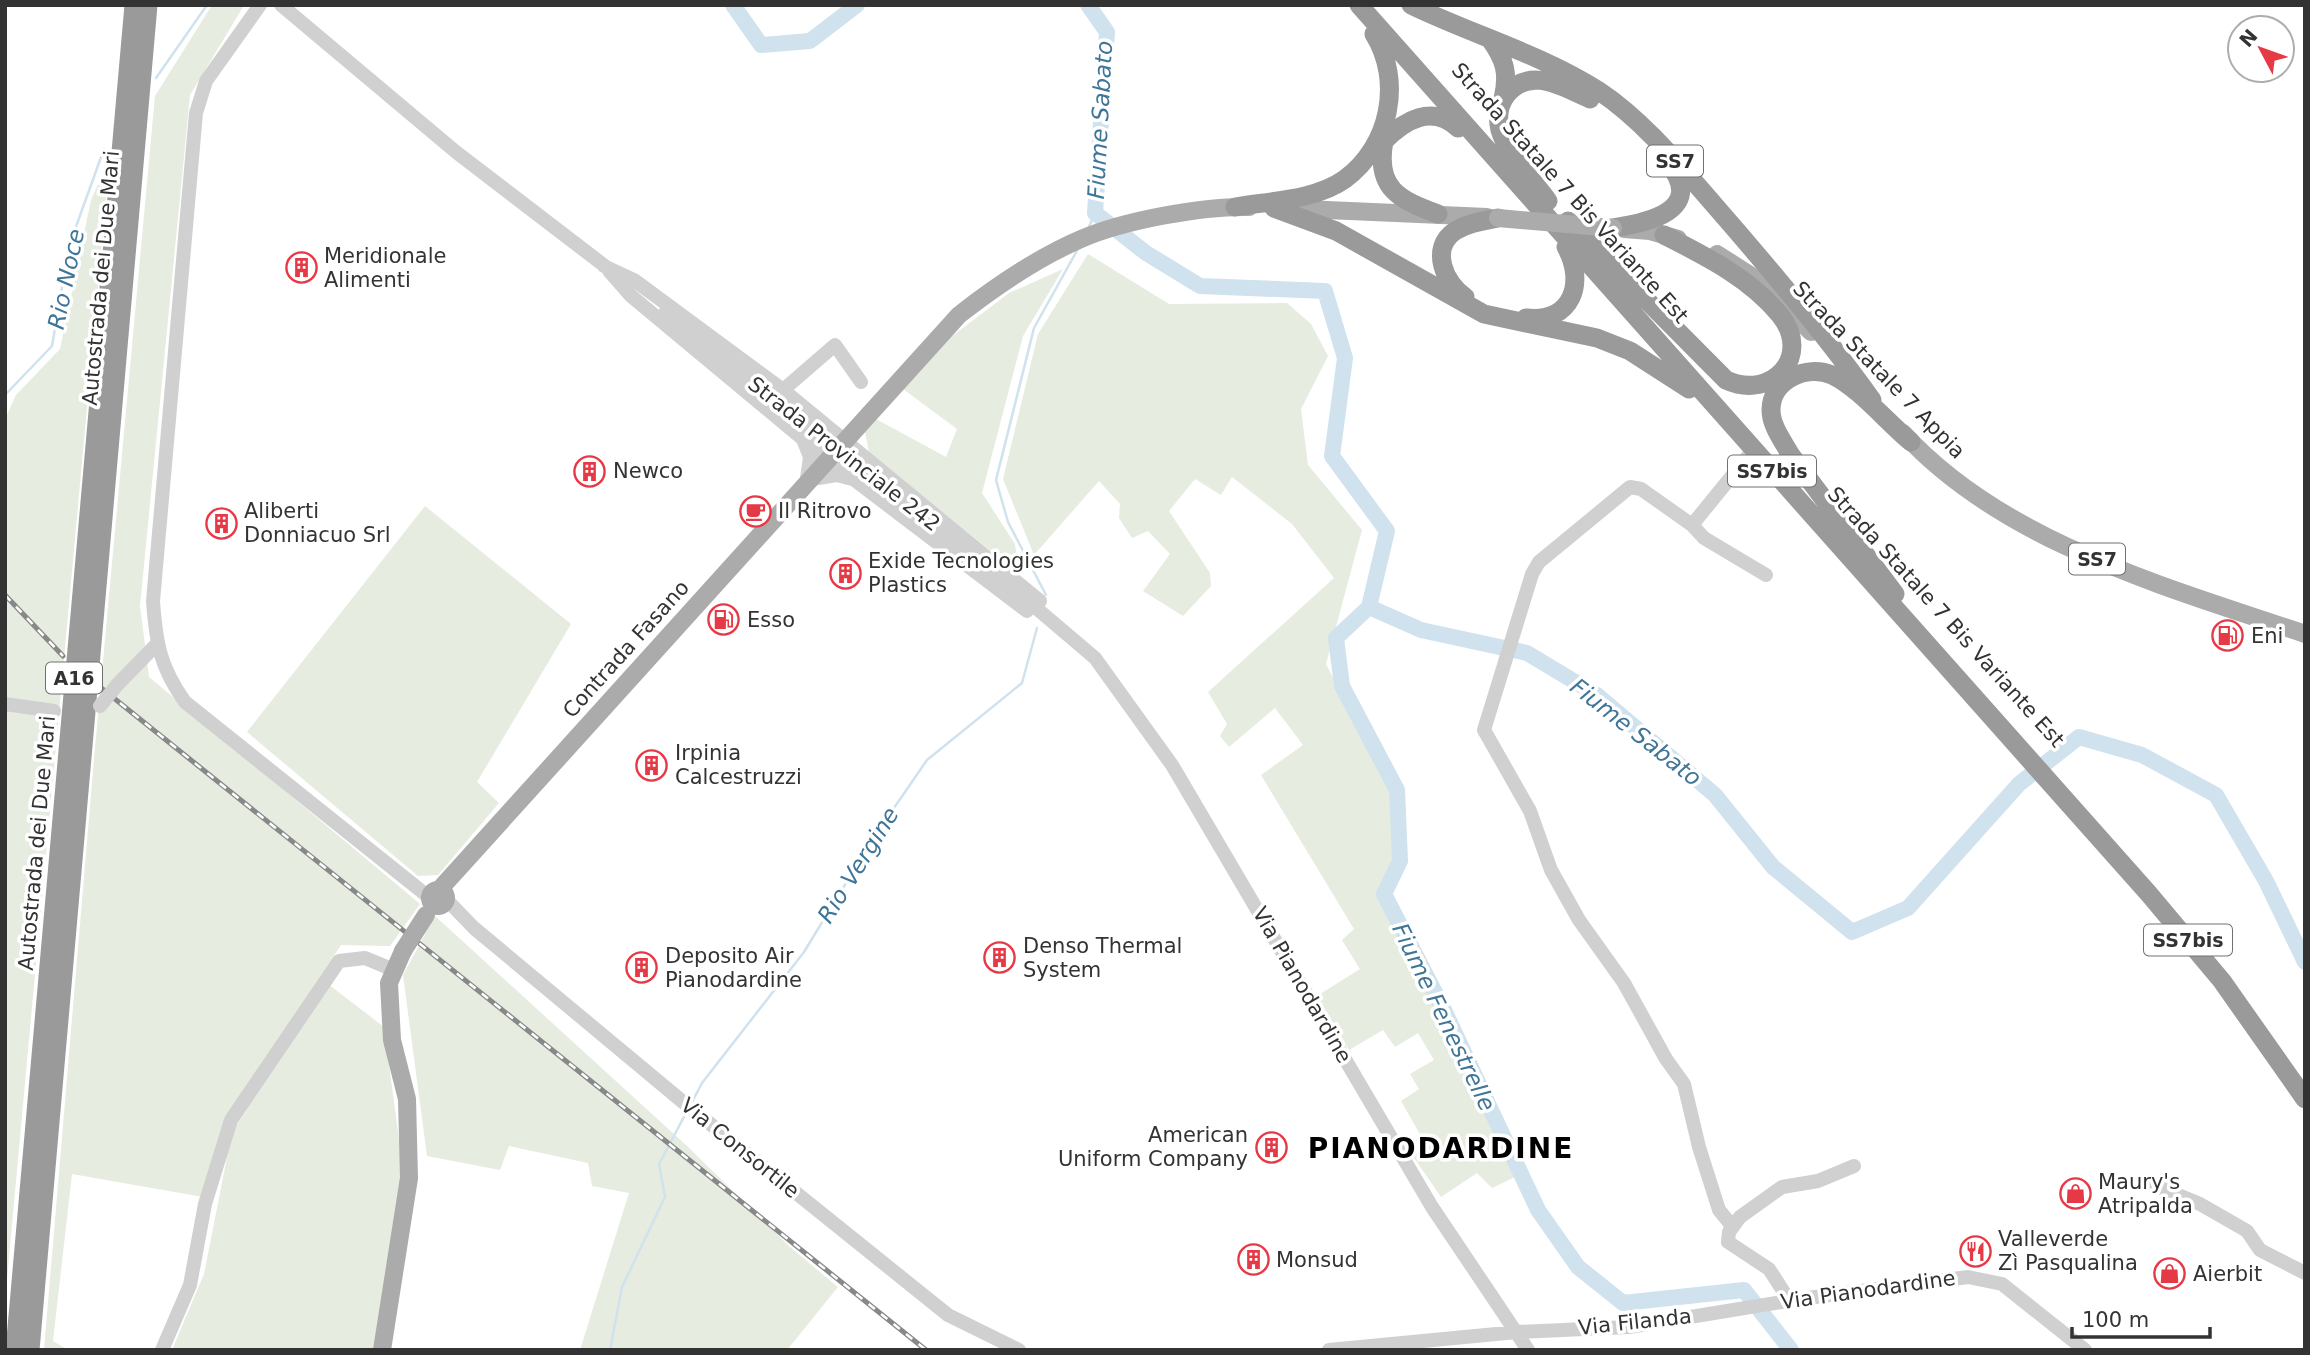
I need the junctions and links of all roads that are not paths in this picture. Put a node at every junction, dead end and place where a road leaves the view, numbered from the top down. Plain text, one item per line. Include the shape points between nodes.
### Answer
1 (134, 5) edge
2 (148, 5) edge
3 (260, 5) edge
4 (281, 5) edge
5 (1353, 5) edge
6 (1359, 5) edge
7 (1375, 5) edge
8 (1411, 5) edge
9 (1490, 39) junction
10 (1503, 99) junction
11 (1503, 168) junction
12 (1542, 204) junction
13 (1226, 208) junction
14 (1274, 208) junction
15 (1438, 214) junction
16 (1498, 218) junction
17 (1568, 221) junction
18 (1613, 228) junction
19 (1664, 235) junction
20 (604, 266) junction
21 (861, 382) dead end
22 (783, 390) junction
23 (1872, 400) junction
24 (861, 421) junction
25 (1730, 424) junction
26 (826, 425) junction
27 (844, 439) junction
28 (804, 440) junction
29 (1911, 442) junction
30 (1753, 450) junction
31 (862, 453) junction
32 (827, 459) junction
33 (856, 480) junction
34 (809, 482) junction
35 (1692, 525) junction
36 (1766, 575) dead end
37 (1896, 594) junction
38 (1063, 629) junction
39 (2305, 634) edge
40 (156, 645) junction
41 (5, 704) edge
42 (100, 706) dead end
43 (54, 711) dead end
44 (2011, 732) junction
45 (2061, 787) junction
46 (436, 900) junction
47 (394, 970) junction
48 (2305, 1081) edge
49 (2305, 1099) edge
50 (1854, 1166) dead end
51 (2144, 1181) dead end
52 (1733, 1227) junction
53 (2305, 1273) edge
54 (1789, 1300) junction
55 (1753, 1307) joint
56 (1517, 1332) junction
57 (15, 1350) edge
58 (30, 1350) edge
59 (162, 1350) edge
60 (382, 1350) edge
61 (1019, 1350) edge
62 (1329, 1350) edge
63 (1528, 1350) edge
64 (2085, 1350) edge

1 - 57 highway, Autostrada dei Due Mari / A16
2 - 58 highway, Autostrada dei Due Mari / A16
3 - 40 street, Via Consortile via 206,81 196,113 153,601
4 - 20 street via 456,152
5 - 13 highway via 1383,49 1388,68 1390,95 1377,142 1344,179 1316,192
6 - 11 highway, SS7
7 - 12 highway, Strada Statale 7 Bis Variante Est / SS7bis
8 - 9 highway, SS7
9 - 10 highway via 1504,58 1508,78
9 - 23 highway, SS7 via 1600,92 1630,116 1678,164 1825,334
10 - 12 highway via 1500,130
10 - 18 highway via 1524,80 1556,84 1603,105 1661,154 1679,181 1673,208 1650,223
11 - 12 highway, SS7
11 - 15 highway via 1438,115 1409,119 1399,126 1384,141 1382,169 1387,181 1407,203
12 - 16 highway, SS7 via 1575,265 1577,281 1572,296 1544,317 1516,318 1472,301 1449,284 1442,271 1441,258 1452,233
12 - 17 highway, Strada Statale 7 Bis Variante Est / SS7bis
12 - 25 highway, Strada Statale 7 Bis Variante Est / SS7bis
13 - 14 main road, Contrada Fasano
13 - 24 main road, Contrada Fasano via 1160,217 1082,238 1017,273 959,315
14 - 15 main road, Contrada Fasano
14 - 25 highway via 1336,231 1484,314 1597,338 1630,351 1695,394
15 - 16 main road, SS7
16 - 18 main road, SS7, bridge
17 - 19 highway via 1726,380 1742,387 1773,380 1790,360 1792,345 1790,331 1779,314 1720,264
17 - 37 highway, Strada Statale 7 Bis Variante Est / SS7bis
18 - 19 main road, Strada Statale 7 Appia / SS7
19 - 23 main road, Strada Statale 7 Appia / SS7 via 1726,258 1764,284
20 - 22 street via 634,279
20 - 28 street via 630,295
20 - 38 street, Strada Provinciale 242, bridge
21 - 22 street via 835,345
22 - 26 street
23 - 29 main road, Strada Statale 7 Appia / SS7
24 - 26 street
24 - 27 main road, Contrada Fasano
24 - 31 street
25 - 30 highway, Strada Statale 7 Bis Variante Est / SS7bis
26 - 27 street
27 - 31 street
27 - 32 main road, Contrada Fasano
28 - 32 street
28 - 34 street via 810,457
29 - 37 highway via 1847,385 1826,373 1795,375 1780,387 1773,402 1777,433 1790,454
29 - 39 main road, Strada Statale 7 Appia / SS7 via 1994,509 2055,542
30 - 35 street
30 - 44 highway, Strada Statale 7 Bis Variante Est / SS7bis
31 - 38 street via 1024,585
32 - 33 street
32 - 34 main road, Contrada Fasano
33 - 34 street via 837,475
33 - 38 street via 1022,608
34 - 46 main road, Contrada Fasano
35 - 36 street via 1704,538
35 - 52 street via 1630,486 1539,562 1486,720 1486,737 1530,811 1551,870 1579,920 1684,1084 1719,1210
37 - 44 highway, Strada Statale 7 Bis Variante Est / SS7bis
38 - 56 street, Via Pianodardine via 1095,658 1172,765 1432,1208
40 - 42 street, bridge
40 - 46 street, Via Consortile via 169,679 186,702
41 - 43 street
44 - 45 highway, Strada Statale 7 Bis Variante Est / SS7bis
45 - 48 highway, Strada Statale 7 Bis Variante Est / SS7bis via 2193,930
45 - 49 highway, Strada Statale 7 Bis Variante Est / SS7bis via 2196,949
46 - 47 main road, bridge
46 - 61 street, Via Consortile via 948,1315
47 - 59 street via 365,958 339,961 231,1120 205,1204 190,1285
47 - 60 main road via 388,983 392,1040 407,1099 409,1178
50 - 52 street via 1818,1181 1782,1187
51 - 53 street via 2211,1210 2247,1231 2260,1250
52 - 54 street via 1728,1241 1769,1269
54 - 55 street, Via Pianodardine
54 - 64 street, Via Pianodardine via 1968,1277 2002,1284
55 - 56 street, Via Filanda via 1629,1327
56 - 62 street
56 - 63 street, Via Pianodardine

